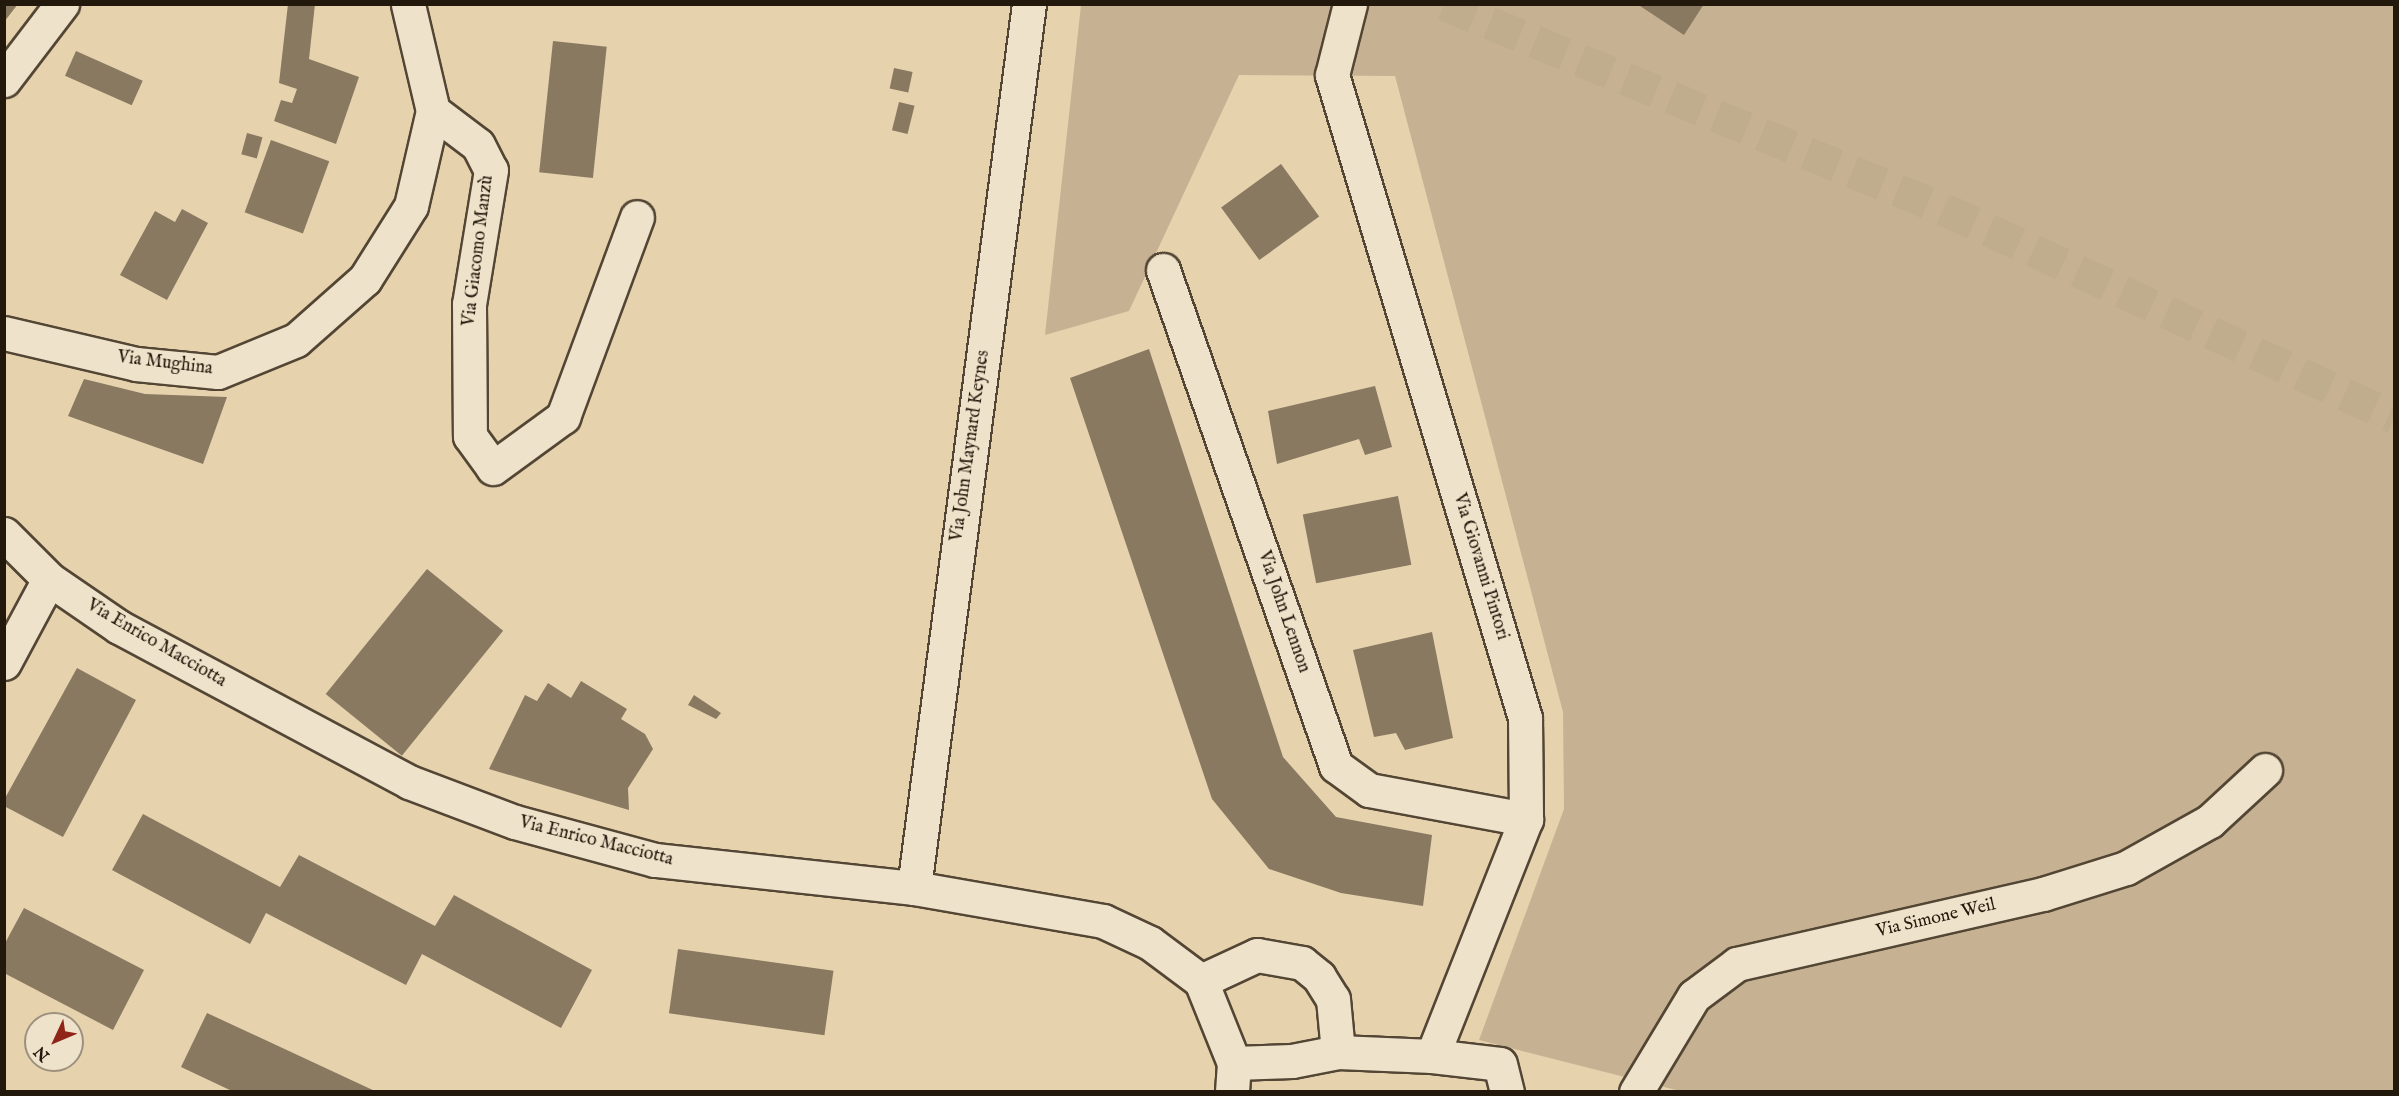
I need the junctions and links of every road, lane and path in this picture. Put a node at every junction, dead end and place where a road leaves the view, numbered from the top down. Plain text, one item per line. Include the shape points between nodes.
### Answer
1 (62, 4) edge
2 (408, 4) edge
3 (1029, 4) edge
4 (1350, 4) edge
5 (4, 80) edge
6 (433, 111) junction
7 (637, 217) dead end
8 (1163, 270) dead end
9 (4, 333) edge
10 (4, 534) edge
11 (49, 579) junction
12 (4, 663) edge
13 (2265, 770) dead end
14 (1526, 819) junction
15 (914, 888) junction
16 (1201, 981) junction
17 (1338, 1052) junction
18 (1432, 1056) junction
19 (1233, 1077) edge
20 (1507, 1092) edge
21 (1636, 1092) edge

1 - 5 street
2 - 6 street, Via Mughina
3 - 15 street, Via John Maynard Keynes
4 - 14 street, Via Giovanni Pintori via 1332,75 1525,718
6 - 7 street, Via Giacomo Manzù via 478,145 491,170 469,304 470,436 493,468 563,417
6 - 9 street, Via Mughina via 411,206 365,279 296,340 218,372 136,364
8 - 14 street, Via John Lennon via 1336,766 1369,790
10 - 11 street, Via Enrico Macciotta
11 - 12 street
11 - 15 street, Via Enrico Macciotta via 119,627 409,783 515,822 655,860
13 - 21 street, Via Simone Weil via 2210,821 2126,868 2043,894 1737,964 1694,996
14 - 18 street, Via Giovanni Pintori
15 - 16 street, Via Enrico Macciotta via 1103,921 1150,943
16 - 17 street via 1257,955 1302,963 1319,976 1333,999
16 - 19 street
17 - 18 street
17 - 19 street
18 - 20 street via 1500,1064

